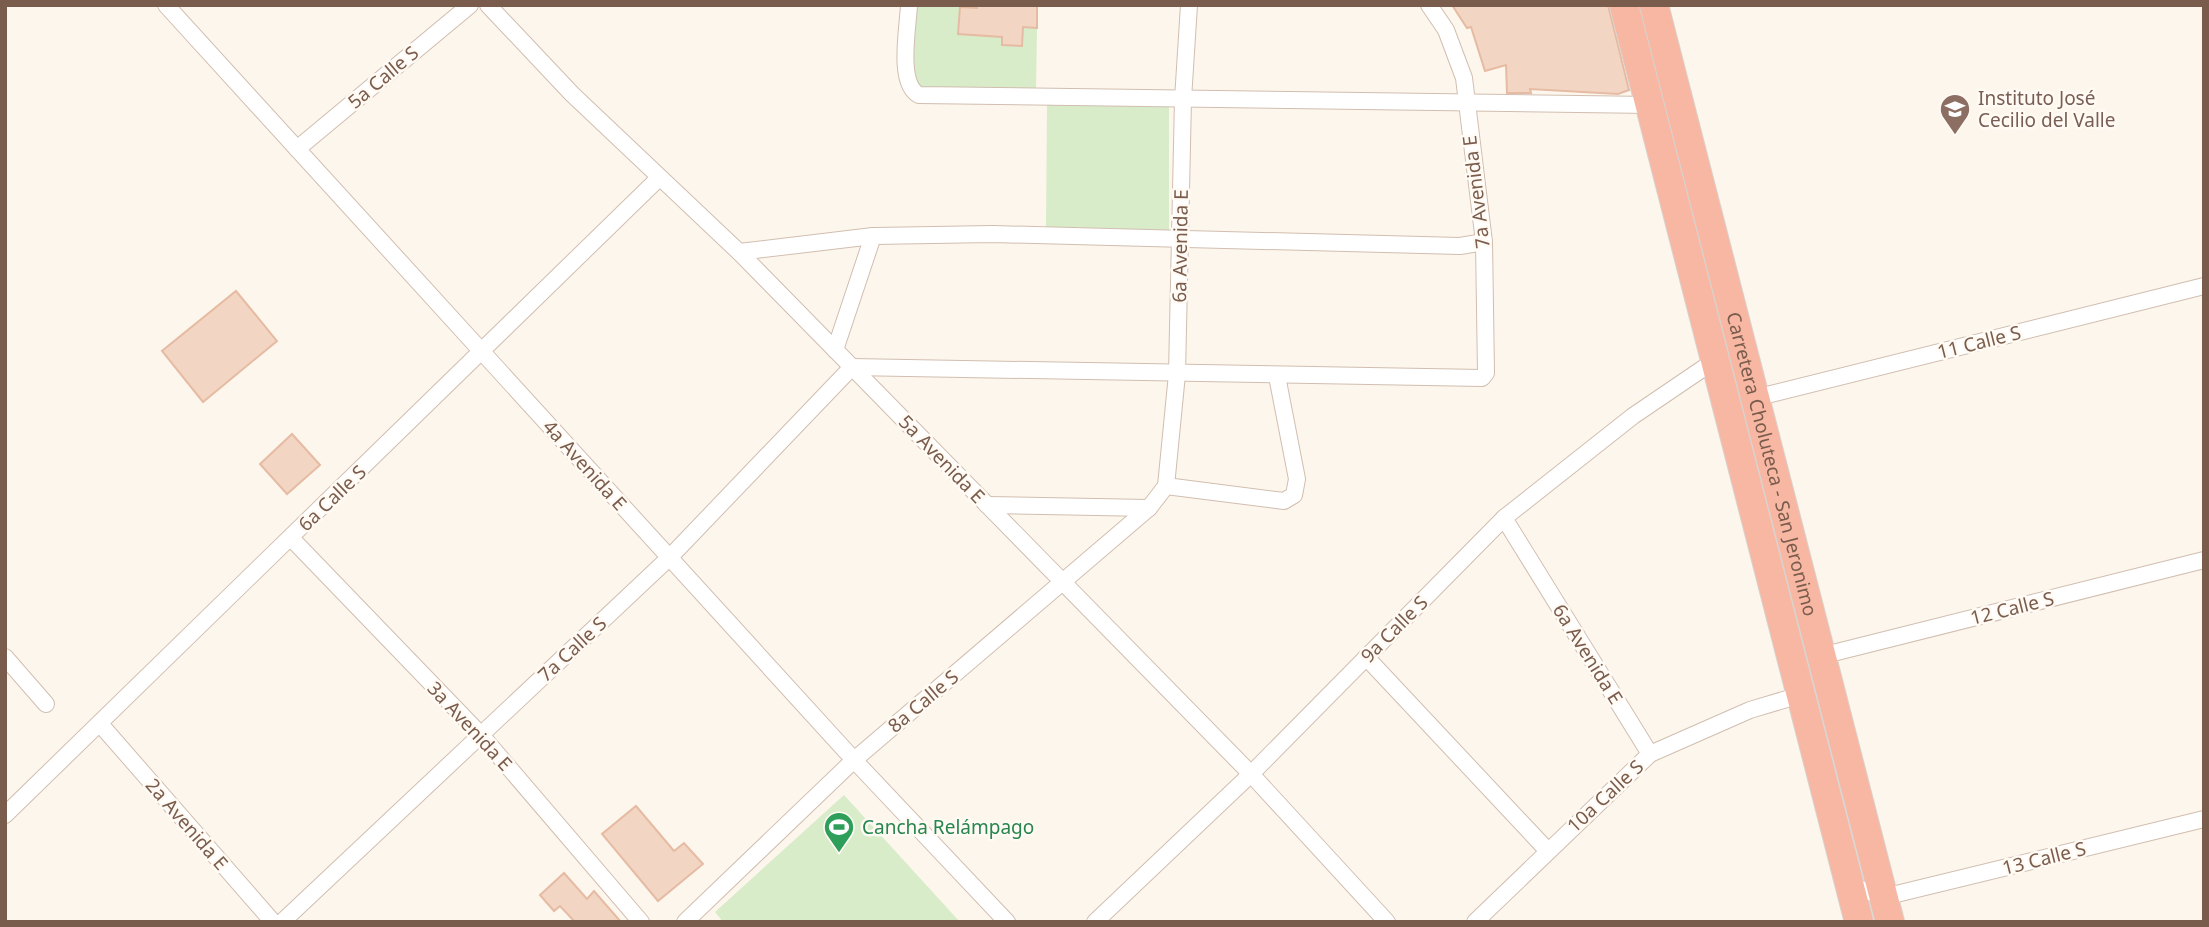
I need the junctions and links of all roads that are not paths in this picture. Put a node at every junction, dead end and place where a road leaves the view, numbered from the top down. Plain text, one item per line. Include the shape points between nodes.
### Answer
1 (166, 5) edge
2 (470, 5) edge
3 (488, 5) edge
4 (909, 5) edge
5 (1189, 5) edge
6 (1429, 5) edge
7 (1624, 5) edge
8 (1654, 5) edge
9 (1183, 99) junction
10 (1465, 103) junction
11 (1650, 105) junction
12 (297, 149) junction
13 (658, 179) junction
14 (873, 236) junction
15 (1180, 238) junction
16 (1484, 242) junction
17 (739, 252) junction
18 (2204, 286) edge
19 (835, 350) junction
20 (482, 351) junction
21 (1714, 361) junction
22 (852, 367) junction
23 (1177, 374) junction
24 (1277, 376) junction
25 (1755, 398) junction
26 (1166, 486) junction
27 (986, 505) junction
28 (1149, 508) junction
29 (1504, 517) junction
30 (291, 538) junction
31 (670, 557) junction
32 (2204, 560) edge
33 (1063, 583) junction
34 (1821, 656) junction
35 (5, 657) edge
36 (1366, 657) junction
37 (1800, 695) junction
38 (46, 704) dead end
39 (100, 725) junction
40 (481, 735) junction
41 (1650, 754) junction
42 (854, 760) junction
43 (1251, 774) junction
44 (5, 816) edge
45 (2204, 819) edge
46 (1547, 850) junction
47 (1849, 885) junction
48 (1887, 909) edge
49 (273, 922) edge
50 (282, 922) edge
51 (641, 922) edge
52 (685, 922) edge
53 (1007, 922) edge
54 (1095, 922) edge
55 (1387, 922) edge
56 (1475, 922) edge
57 (1858, 922) edge

1 - 12 street, 4a Avenida E
2 - 12 street, 5a Calle S
3 - 13 street, 5a Avenida E
4 - 9 street via 906,80 919,95
5 - 9 street, 6a Avenida E
6 - 10 street, 7a Avenida E via 1446,30 1464,78
7 - 11 highway, Carretera Choluteca - San Jeronimo
8 - 25 highway, Carretera Choluteca - San Jeronimo
9 - 10 street
9 - 15 street, 6a Avenida E
10 - 11 street
10 - 16 street, 7a Avenida E
11 - 21 highway, Carretera Choluteca - San Jeronimo
12 - 20 street, 4a Avenida E
13 - 17 street, 5a Avenida E
13 - 20 street, 6a Calle S
14 - 15 street via 993,233
14 - 17 street
14 - 19 street
15 - 16 street via 1460,246
15 - 23 street, 6a Avenida E
16 - 24 street, 7a Avenida E via 1486,373 1475,380
17 - 19 street, 5a Avenida E
18 - 25 street, 11 Calle S
19 - 22 street, 5a Avenida E
20 - 30 street, 6a Calle S
20 - 31 street, 4a Avenida E
21 - 29 street, 9a Calle S via 1633,416
21 - 37 highway, Carretera Choluteca - San Jeronimo
22 - 23 street
22 - 27 street, 5a Avenida E
22 - 31 street, 7a Calle S
23 - 24 street
23 - 26 street, 6a Avenida E
24 - 26 street via 1297,479 1294,495 1284,501
25 - 34 highway, Carretera Choluteca - San Jeronimo
26 - 28 street, 8a Calle S
27 - 28 street
27 - 33 street, 5a Avenida E
28 - 33 street, 8a Calle S
29 - 36 street, 9a Calle S
29 - 41 street, 6a Avenida E
30 - 39 street, 6a Calle S
30 - 40 street, 3a Avenida E
31 - 40 street, 7a Calle S
31 - 42 street, 4a Avenida E
32 - 34 street, 12 Calle S
33 - 42 street, 8a Calle S
33 - 43 street, 5a Avenida E
34 - 48 highway, Carretera Choluteca - San Jeronimo
35 - 38 street
36 - 43 street, 9a Calle S
36 - 46 street
37 - 41 street, 10a Calle S via 1750,709
37 - 47 highway, Carretera Choluteca - San Jeronimo
39 - 44 street, 6a Calle S
39 - 49 street, 2a Avenida E
40 - 50 street, 7a Calle S
40 - 51 street, 3a Avenida E
41 - 46 street, 10a Calle S
42 - 52 street, 8a Calle S
42 - 53 street, 4a Avenida E
43 - 54 street, 9a Calle S
43 - 55 street, 5a Avenida E
45 - 48 street, 13 Calle S
46 - 56 street, 10a Calle S
47 - 48 street
47 - 57 highway, Carretera Choluteca - San Jeronimo

